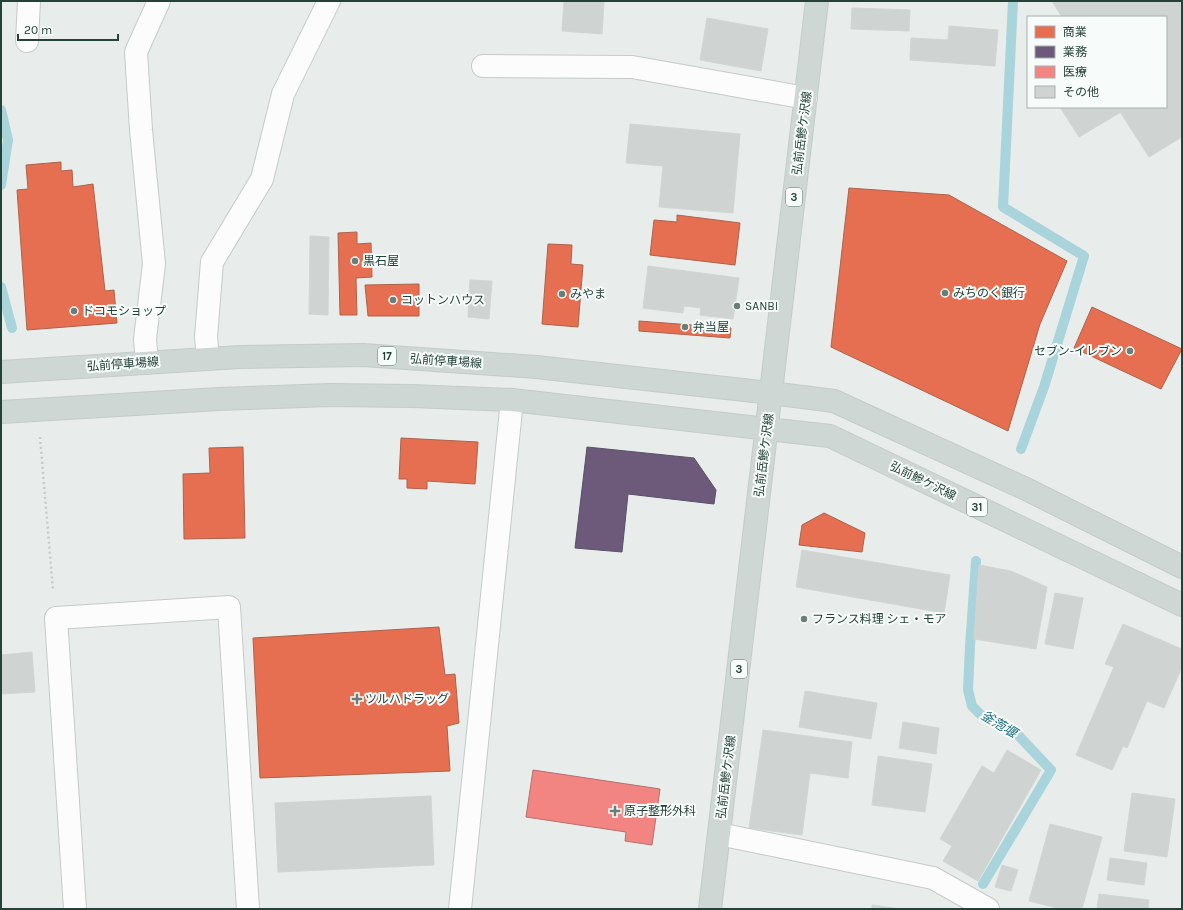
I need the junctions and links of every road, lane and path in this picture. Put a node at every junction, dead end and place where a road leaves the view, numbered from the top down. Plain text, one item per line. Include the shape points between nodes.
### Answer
1 (29, 1) edge
2 (159, 1) edge
3 (329, 1) edge
4 (817, 1) edge
5 (28, 41) dead end
6 (483, 66) dead end
7 (806, 98) junction
8 (208, 359) junction
9 (147, 363) junction
10 (1, 372) edge
11 (771, 393) junction
12 (512, 400) junction
13 (1, 412) edge
14 (767, 429) junction
15 (40, 437) dead end
16 (1182, 567) edge
17 (1182, 604) edge
18 (56, 618) junction
19 (720, 834) junction
20 (75, 909) edge
21 (248, 909) edge
22 (460, 909) edge
23 (710, 909) edge
24 (988, 909) edge

1 - 5 street
2 - 9 street via 136,52 154,264 145,340
3 - 8 street via 283,94 262,179 212,262 206,337
4 - 7 main road, 弘前岳鰺ケ沢線 / 3
6 - 7 street via 632,67
7 - 11 main road, 弘前岳鰺ケ沢線 / 3
8 - 9 main road, 弘前停車場線 / 17
8 - 11 main road, 弘前停車場線 / 17 via 363,355 536,367
9 - 10 main road, 弘前停車場線 / 17
11 - 14 main road, 弘前岳鰺ケ沢線 / 3
11 - 16 main road via 834,401 1026,489
12 - 13 main road via 330,395
12 - 14 main road
12 - 22 street
14 - 17 main road, 弘前鰺ケ沢線 / 31 via 830,436
14 - 19 main road, 弘前岳鰺ケ沢線 / 3
15 - 18 path
18 - 20 street
18 - 21 street via 229,607
19 - 23 main road, 弘前岳鰺ケ沢線 / 3
19 - 24 street via 933,878

